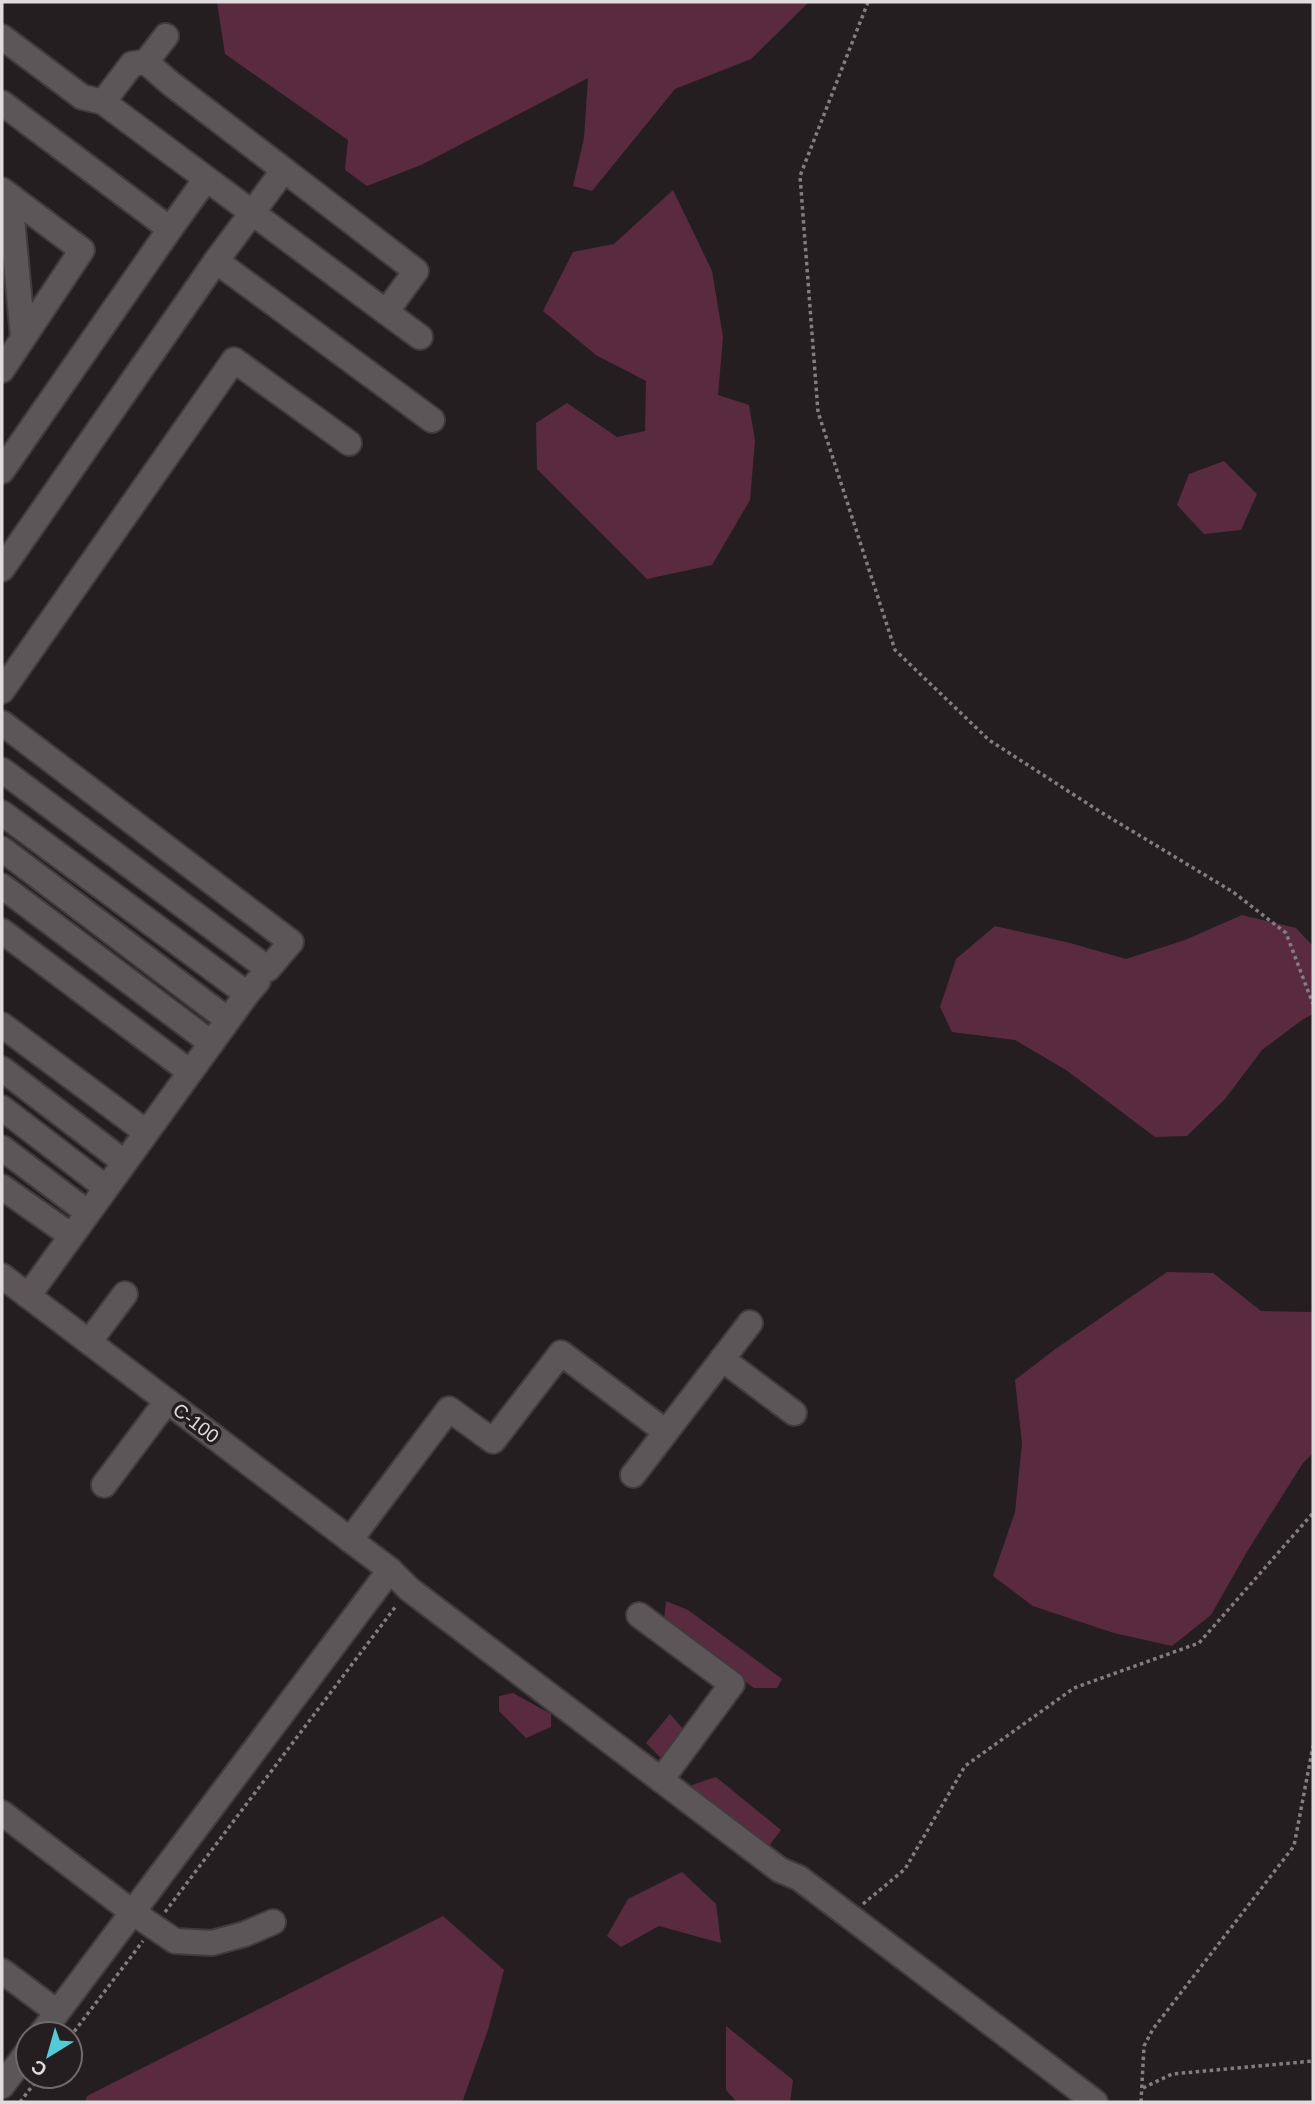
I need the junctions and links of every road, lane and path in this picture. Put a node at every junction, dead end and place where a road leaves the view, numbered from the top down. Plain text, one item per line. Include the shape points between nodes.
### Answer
1 (868, 2) edge
2 (166, 36) dead end
3 (2, 37) edge
4 (146, 62) junction
5 (103, 102) junction
6 (2, 103) edge
7 (284, 170) junction
8 (206, 179) junction
9 (6, 193) edge
10 (252, 213) junction
11 (170, 229) junction
12 (216, 261) junction
13 (386, 312) junction
14 (420, 337) dead end
15 (23, 338) junction
16 (2, 370) edge
17 (432, 420) dead end
18 (349, 443) dead end
19 (2, 471) edge
20 (2, 569) edge
21 (2, 691) edge
22 (2, 723) edge
23 (2, 770) edge
24 (2, 813) edge
25 (2, 849) edge
26 (2, 886) edge
27 (2, 931) edge
28 (268, 969) junction
29 (247, 994) junction
30 (1313, 1004) edge
31 (228, 1020) junction
32 (2, 1026) edge
33 (211, 1043) junction
34 (2, 1069) edge
35 (190, 1072) junction
36 (2, 1108) edge
37 (146, 1132) junction
38 (2, 1148) edge
39 (124, 1162) junction
40 (2, 1187) edge
41 (105, 1187) junction
42 (87, 1212) junction
43 (70, 1235) junction
44 (2, 1276) edge
45 (125, 1294) dead end
46 (28, 1296) junction
47 (750, 1323) dead end
48 (89, 1342) junction
49 (722, 1359) junction
50 (167, 1401) junction
51 (794, 1413) dead end
52 (666, 1433) junction
53 (633, 1475) dead end
54 (104, 1485) dead end
55 (1313, 1513) edge
56 (350, 1539) junction
57 (390, 1570) junction
58 (409, 1589) junction
59 (639, 1615) dead end
60 (1313, 1746) edge
61 (662, 1780) junction
62 (2, 1813) edge
63 (843, 1911) junction
64 (132, 1912) junction
65 (274, 1922) dead end
66 (154, 1927) junction
67 (2, 1971) edge
68 (57, 2012) junction
69 (51, 2020) edge
70 (83, 2020) edge
71 (1313, 2060) edge
72 (14, 2070) edge
73 (2, 2086) edge
74 (1143, 2088) junction
75 (1095, 2102) edge
76 (1141, 2102) edge

1 - 30 path via 800,176 818,412 895,650 989,740 1233,892 1286,933
2 - 4 street
3 - 5 street via 82,97
4 - 5 street via 132,64
4 - 7 street
5 - 8 street
6 - 11 street
7 - 10 street
7 - 13 street via 416,271
8 - 10 street
8 - 11 street
9 - 15 street
9 - 15 street via 82,250
10 - 12 street
10 - 13 street
11 - 19 street
12 - 17 street
12 - 20 street
13 - 14 street
15 - 16 street
18 - 21 street via 234,360
22 - 28 street via 291,942
23 - 28 street
24 - 29 street
25 - 31 street
26 - 33 street
27 - 35 street
28 - 29 street
29 - 31 street
31 - 33 street
32 - 37 street
33 - 35 street
34 - 39 street
35 - 37 street
36 - 41 street
37 - 39 street
38 - 42 street
39 - 41 street
40 - 43 street
41 - 42 street
42 - 43 street
43 - 46 street
44 - 46 street, С-100
45 - 48 street
46 - 48 street, С-100
47 - 49 street
48 - 50 street, С-100
49 - 51 street
49 - 52 street
50 - 54 street
50 - 56 street, С-100 via 280,1475
52 - 53 street
52 - 56 street via 561,1353 493,1441 449,1409
55 - 63 path via 1199,1643 1074,1688 965,1766 905,1869 860,1907
56 - 57 street, С-100
57 - 58 street, С-100
57 - 64 street
58 - 61 street, С-100
58 - 66 path
59 - 61 street via 732,1684
60 - 74 path via 1294,1846 1153,2029 1144,2046
61 - 63 street, С-100 via 780,1870 799,1878
62 - 64 street
63 - 75 street, С-100
64 - 66 street
64 - 68 street
65 - 66 street via 212,1943 175,1941
66 - 70 path
67 - 68 street
68 - 69 street
71 - 74 path via 1172,2074
72 - 73 street
74 - 76 path

